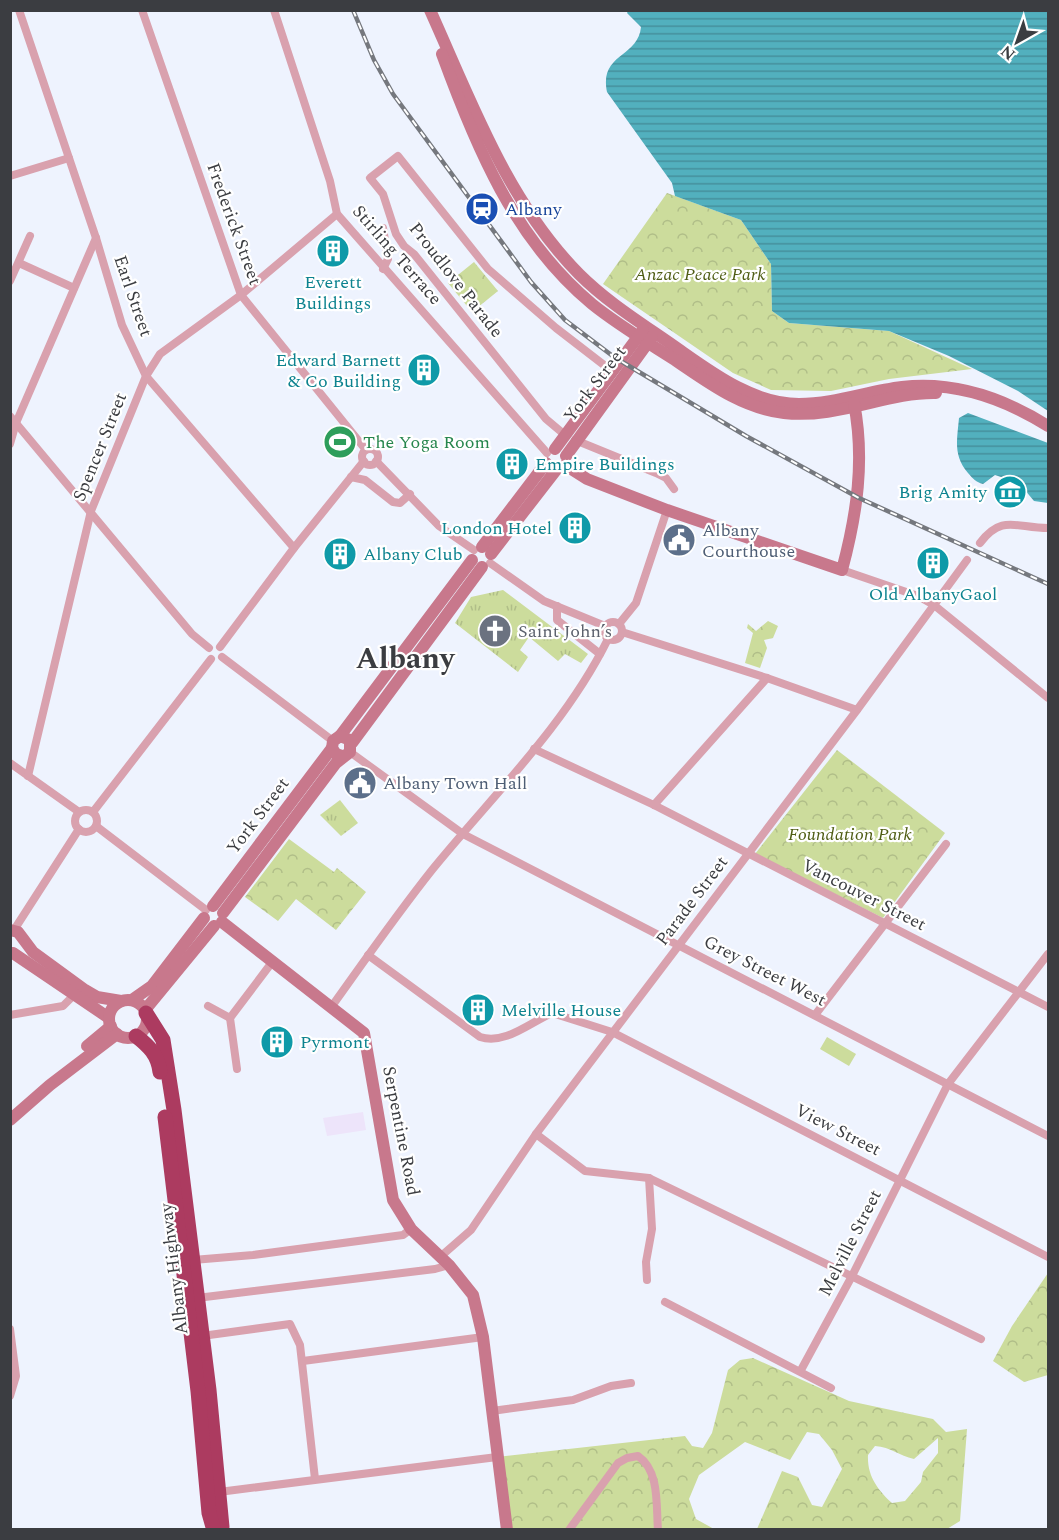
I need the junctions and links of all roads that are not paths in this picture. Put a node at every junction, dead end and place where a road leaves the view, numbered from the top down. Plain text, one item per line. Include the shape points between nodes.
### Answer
1 (19, 10) edge
2 (142, 10) edge
3 (274, 10) edge
4 (428, 10) edge
5 (467, 106) junction
6 (69, 158) junction
7 (10, 176) edge
8 (337, 214) junction
9 (383, 228) dead end
10 (30, 236) dead end
11 (96, 238) junction
12 (19, 263) junction
13 (383, 269) junction
14 (10, 281) edge
15 (74, 288) junction
16 (240, 295) junction
17 (619, 323) junction
18 (646, 335) junction
19 (628, 357) junction
20 (617, 375) junction
21 (146, 376) junction
22 (709, 383) junction
23 (854, 402) junction
24 (13, 419) edge
25 (1048, 426) edge
26 (570, 437) junction
27 (10, 444) edge
28 (366, 450) junction
29 (556, 459) junction
30 (364, 461) junction
31 (376, 461) junction
32 (351, 477) junction
33 (674, 489) dead end
34 (410, 494) junction
35 (667, 510) junction
36 (91, 511) junction
37 (1048, 528) edge
38 (980, 543) dead end
39 (294, 548) junction
40 (482, 557) junction
41 (967, 561) dead end
42 (842, 570) junction
43 (934, 605) junction
44 (557, 606) junction
45 (605, 626) junction
46 (620, 628) junction
47 (608, 639) junction
48 (220, 647) junction
49 (209, 648) junction
50 (600, 654) junction
51 (222, 657) junction
52 (211, 659) junction
53 (766, 678) junction
54 (1048, 698) edge
55 (857, 710) junction
56 (341, 746) junction
57 (534, 749) junction
58 (10, 763) edge
59 (28, 776) junction
60 (654, 805) junction
61 (79, 812) junction
62 (93, 812) junction
63 (96, 826) junction
64 (79, 830) junction
65 (463, 834) junction
66 (946, 844) dead end
67 (748, 854) junction
68 (214, 916) junction
69 (885, 923) junction
70 (16, 933) edge
71 (679, 946) junction
72 (12, 953) edge
73 (1048, 954) edge
74 (368, 955) junction
75 (273, 961) junction
76 (1018, 994) junction
77 (74, 995) junction
78 (127, 1001) junction
79 (208, 1006) dead end
80 (332, 1006) junction
81 (1048, 1007) edge
82 (145, 1012) junction
83 (10, 1015) edge
84 (815, 1015) junction
85 (230, 1018) junction
86 (112, 1026) junction
87 (612, 1032) junction
88 (136, 1036) junction
89 (237, 1069) dead end
90 (948, 1084) junction
91 (10, 1110) edge
92 (10, 1120) edge
93 (536, 1134) junction
94 (1048, 1136) edge
95 (649, 1178) junction
96 (900, 1182) junction
97 (411, 1229) junction
98 (1048, 1257) edge
99 (187, 1261) junction
100 (445, 1261) junction
101 (852, 1276) junction
102 (647, 1280) dead end
103 (197, 1298) junction
104 (665, 1302) dead end
105 (10, 1329) edge
106 (202, 1336) junction
107 (483, 1337) junction
108 (981, 1339) dead end
109 (303, 1360) junction
110 (801, 1370) junction
111 (631, 1383) dead end
112 (831, 1388) dead end
113 (203, 1391) junction
114 (12, 1394) edge
115 (492, 1411) junction
116 (497, 1457) junction
117 (315, 1479) junction
118 (219, 1492) junction
119 (218, 1528) edge
120 (507, 1530) edge
121 (569, 1530) edge
122 (658, 1530) edge

1 - 6 street, Earl Street
2 - 16 street, Frederick Street
3 - 8 street, Stirling Terrace via 330,181
4 - 5 main road
5 - 17 main road via 498,187 525,233 569,282
5 - 18 main road via 542,232 600,294
6 - 7 street
6 - 11 street, Earl Street
8 - 13 street, Stirling Terrace
8 - 16 street, Spencer Street
9 - 13 street via 388,259
10 - 12 street
11 - 15 street
11 - 21 street, Earl Street via 122,325
12 - 14 street
12 - 15 street
13 - 29 street, Stirling Terrace
15 - 24 street
16 - 21 street, Spencer Street via 160,354
16 - 28 street, Frederick Street
17 - 18 main road
17 - 19 main road via 628,333
18 - 19 main road, York Street
18 - 22 main road
18 - 23 main road via 732,384 762,396 795,404
19 - 20 main road, York Street
19 - 22 main road via 660,356
20 - 26 main road, York Street
20 - 26 street, Proudlove Parade via 488,269 398,156 370,178 383,194 390,220 404,246 546,419
21 - 36 street, Spencer Street
21 - 39 street, Earl Street
22 - 23 main road via 765,410 802,414
23 - 25 main road via 924,393 968,395 1011,407
23 - 42 main road via 859,428 859,498
24 - 27 street
24 - 36 street
26 - 29 main road, York Street
26 - 33 street via 666,478
28 - 30 street
28 - 31 street via 376,451
29 - 35 main road, Stirling Terrace via 586,479
29 - 40 main road, York Street
30 - 31 street
30 - 32 street
31 - 34 street
32 - 34 street via 365,480 393,502 400,503
32 - 39 street
34 - 40 street via 440,526
35 - 42 main road, Stirling Terrace
35 - 46 street via 636,603
36 - 49 street via 192,634
36 - 59 street, Spencer Street
37 - 38 street via 1001,525 991,529
39 - 48 street
40 - 44 street via 536,596
40 - 56 main road, York Street
41 - 43 street, Parade Street
42 - 43 street
43 - 54 street
43 - 55 street, Parade Street
44 - 45 street
44 - 50 street via 558,620
45 - 46 street via 610,622
45 - 47 street
46 - 47 street via 616,639
46 - 53 street
47 - 50 street
48 - 49 street
48 - 51 street
49 - 52 street
50 - 57 street via 580,690
51 - 52 street
51 - 56 street, Grey Street West
52 - 62 street
53 - 55 street
53 - 60 street
55 - 67 street, Parade Street
56 - 65 street, Grey Street West
56 - 68 main road, York Street
57 - 60 street, Vancouver Street
57 - 65 street
58 - 59 street
59 - 61 street
60 - 67 street, Vancouver Street
61 - 62 street
61 - 64 street via 75,819
62 - 63 street
63 - 64 street via 90,831
63 - 68 street, Serpentine Road
64 - 70 street
65 - 71 street, Grey Street West
65 - 74 street
66 - 69 street
67 - 69 street, Vancouver Street
67 - 71 street, Parade Street
68 - 75 main road, Serpentine Road
68 - 78 main road, York Street via 152,986
68 - 82 main road, York Street
69 - 76 street, Vancouver Street
69 - 84 street
70 - 72 main road via 19,950
70 - 78 main road via 33,952 98,998
71 - 84 street, Grey Street West
71 - 87 street, Parade Street
72 - 77 main road
73 - 76 street, Melville Street
74 - 80 street
74 - 87 street, View Street via 480,1037 502,1037 552,1013
75 - 80 main road, Serpentine Road
75 - 85 street
76 - 81 street, Vancouver Street
76 - 90 street, Melville Street
77 - 83 street via 63,1006
77 - 86 main road
78 - 82 main road
78 - 86 main road via 115,1005
79 - 85 street
80 - 97 main road, Serpentine Road via 364,1033 393,1200
82 - 88 main road via 145,1026
82 - 99 highway, Albany Highway via 163,1040
84 - 90 street, Grey Street West
85 - 89 street
86 - 88 main road via 126,1037
86 - 91 main road
86 - 92 main road via 85,1056
87 - 93 street, Parade Street
87 - 96 street, View Street
88 - 99 highway, Albany Highway via 158,1060
90 - 94 street, Grey Street West
90 - 96 street, Melville Street
93 - 95 street via 585,1171
93 - 100 street, Parade Street via 471,1230
95 - 101 street
95 - 102 street via 652,1229
96 - 98 street, View Street
96 - 101 street, Melville Street
97 - 99 street via 391,1236
97 - 100 main road, Serpentine Road
99 - 103 highway, Albany Highway
99 - 113 highway, Albany Highway
100 - 103 street via 435,1269
100 - 107 main road, Serpentine Road via 473,1295
101 - 108 street
101 - 110 street, Melville Street
103 - 106 highway, Albany Highway
104 - 110 street
105 - 114 street via 16,1376
106 - 109 street via 290,1324
106 - 113 highway, Albany Highway
107 - 109 street
107 - 115 main road, Serpentine Road
109 - 117 street
110 - 112 street
111 - 115 street via 573,1400
113 - 118 highway, Albany Highway
113 - 119 highway, Albany Highway via 209,1513
115 - 116 main road, Serpentine Road
116 - 117 street
116 - 120 main road, Serpentine Road
117 - 118 street
118 - 119 highway, Albany Highway
121 - 122 street via 618,1463 638,1456 653,1477

